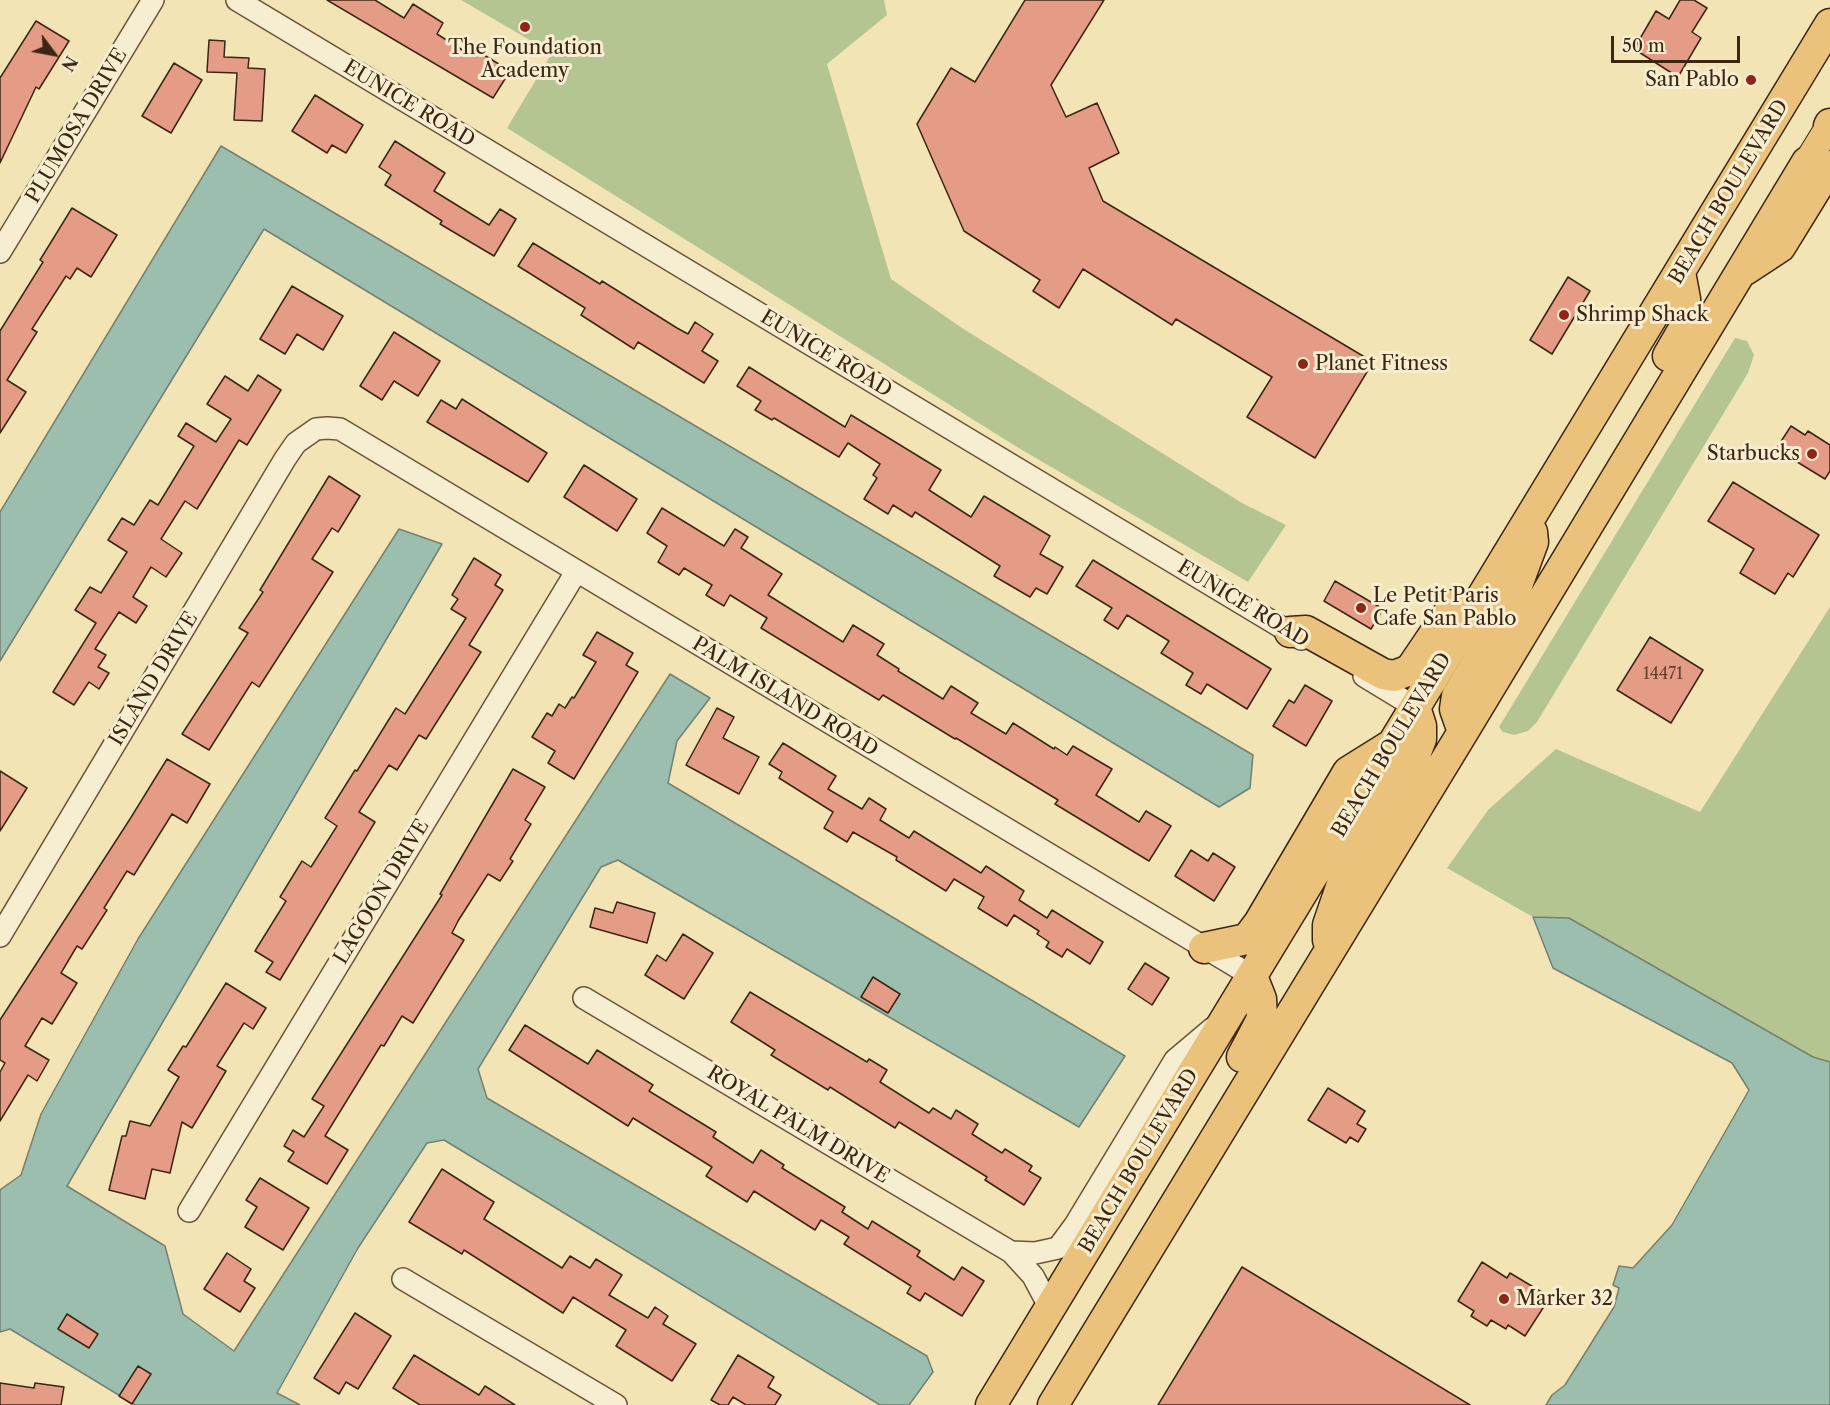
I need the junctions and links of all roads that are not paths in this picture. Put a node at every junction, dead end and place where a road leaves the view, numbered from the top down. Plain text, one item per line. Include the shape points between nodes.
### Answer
1 (153, 0) edge
2 (237, 0) edge
3 (1830, 24) edge
4 (1829, 125) edge
5 (1818, 164) edge
6 (0, 252) edge
7 (1680, 272) junction
8 (316, 429) joint
9 (1529, 520) junction
10 (1573, 547) junction
11 (1500, 568) junction
12 (576, 572) junction
13 (1290, 632) junction
14 (1415, 707) junction
15 (1463, 732) junction
16 (1393, 744) junction
17 (0, 936) edge
18 (1204, 948) junction
19 (1328, 952) junction
20 (1252, 976) junction
21 (584, 998) dead end
22 (1227, 1016) junction
23 (189, 1211) dead end
24 (1148, 1247) junction
25 (1011, 1252) junction
26 (403, 1279) dead end
27 (1042, 1320) junction
28 (616, 1405) edge
29 (991, 1405) edge
30 (1013, 1405) edge
31 (1053, 1405) edge

1 - 6 street, PLUMOSA DRIVE
2 - 13 street, EUNICE ROAD
3 - 7 highway, BEACH BOULEVARD
4 - 5 main road
5 - 10 highway via 1740,273
7 - 9 highway, BEACH BOULEVARD
7 - 10 highway via 1686,325 1589,483
8 - 12 street, PALM ISLAND ROAD via 340,429
8 - 17 street, ISLAND DRIVE via 296,443 285,459
9 - 11 highway, BEACH BOULEVARD
9 - 15 highway via 1533,543 1506,615 1456,696 1455,709
10 - 15 highway
11 - 13 highway via 1470,580 1420,657 1401,675 1383,674 1306,632
11 - 14 highway, BEACH BOULEVARD
12 - 18 street, PALM ISLAND ROAD
12 - 23 street, LAGOON DRIVE
13 - 14 street, EUNICE ROAD
14 - 16 highway, BEACH BOULEVARD
14 - 19 highway via 1421,739 1349,864 1328,925
15 - 19 highway
16 - 18 highway via 1348,772 1247,939
16 - 20 highway, BEACH BOULEVARD
18 - 20 street, PALM ISLAND ROAD
19 - 24 highway
20 - 22 highway, BEACH BOULEVARD
20 - 24 highway via 1261,999 1262,1019 1153,1201
21 - 25 street, ROYAL PALM DRIVE
22 - 25 street via 1175,1060 1058,1248 1035,1253
22 - 27 highway, BEACH BOULEVARD
24 - 31 highway
25 - 27 street, ROYAL PALM DRIVE via 1033,1276
26 - 28 street
27 - 29 highway, BEACH BOULEVARD
27 - 30 highway via 1025,1386

